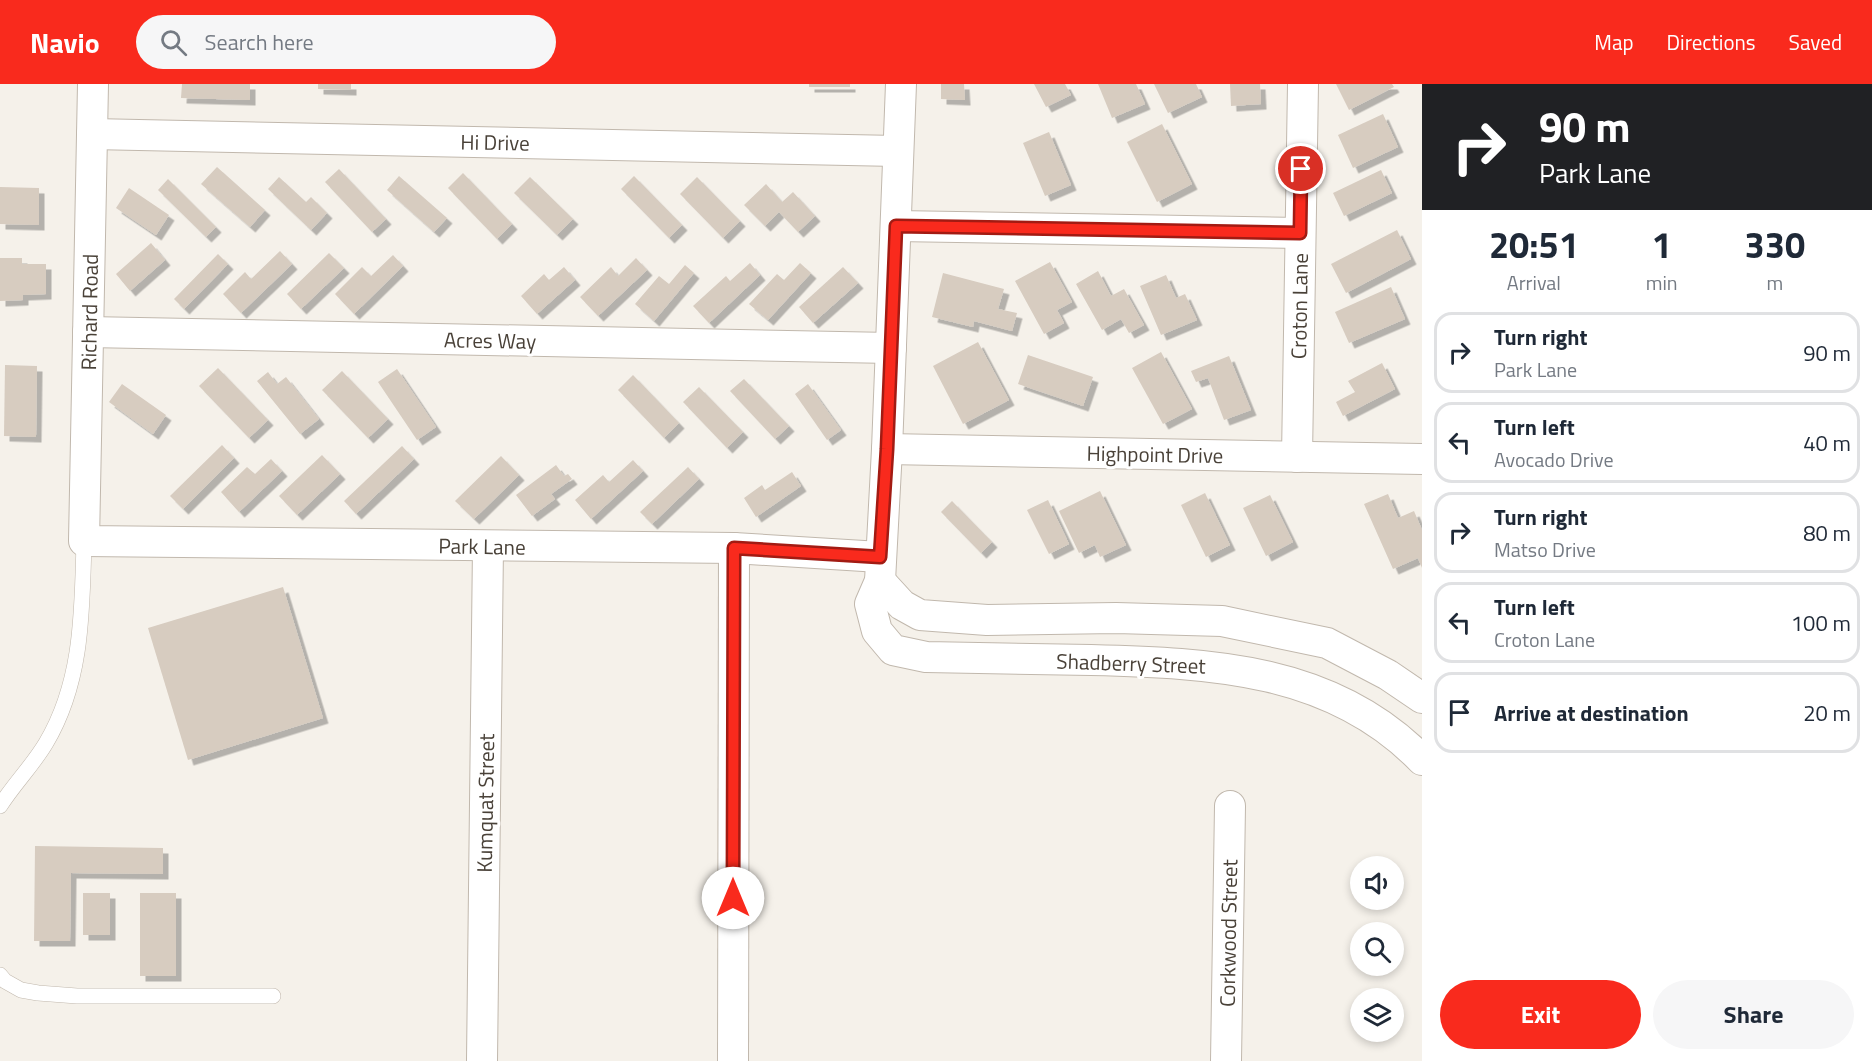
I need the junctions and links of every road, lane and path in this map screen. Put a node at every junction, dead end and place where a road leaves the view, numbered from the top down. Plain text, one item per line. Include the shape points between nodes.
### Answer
1 (93, 84) edge
2 (901, 84) edge
3 (1302, 84) edge
4 (92, 134) junction
5 (897, 151) junction
6 (896, 226) junction
7 (1300, 233) junction
8 (88, 332) junction
9 (891, 348) junction
10 (887, 449) junction
11 (1297, 457) junction
12 (1422, 459) edge
13 (84, 541) junction
14 (488, 546) junction
15 (734, 548) junction
16 (880, 569) junction
17 (1422, 698) edge
18 (1422, 760) edge
19 (0, 806) edge
20 (1230, 806) dead end
21 (0, 975) edge
22 (273, 996) dead end
23 (483, 1061) edge
24 (733, 1061) edge
25 (1226, 1061) edge

1 - 4 street, Richard Road
2 - 5 street
3 - 7 street, Croton Lane
4 - 5 street, Hi Drive
4 - 8 street, Richard Road
5 - 6 street
6 - 7 street
6 - 9 street
7 - 11 street, Croton Lane
8 - 9 street, Acres Way
8 - 13 street, Richard Road
9 - 10 street
10 - 11 street, Highpoint Drive
10 - 16 street
11 - 12 street, Highpoint Drive
13 - 14 street, Park Lane
13 - 19 lane via 81,623 67,695 46,742
14 - 15 street, Park Lane
14 - 23 street, Kumquat Street
15 - 16 street, Park Lane
15 - 24 street
16 - 17 street, Shadberry Street via 902,605 920,615 987,620 1222,621 1326,642
16 - 18 street, Shadberry Street via 870,604 878,631 893,651 926,657 1130,661 1239,669 1275,677 1341,702 1378,722
20 - 25 street, Corkwood Street
21 - 22 lane via 21,990 38,993

